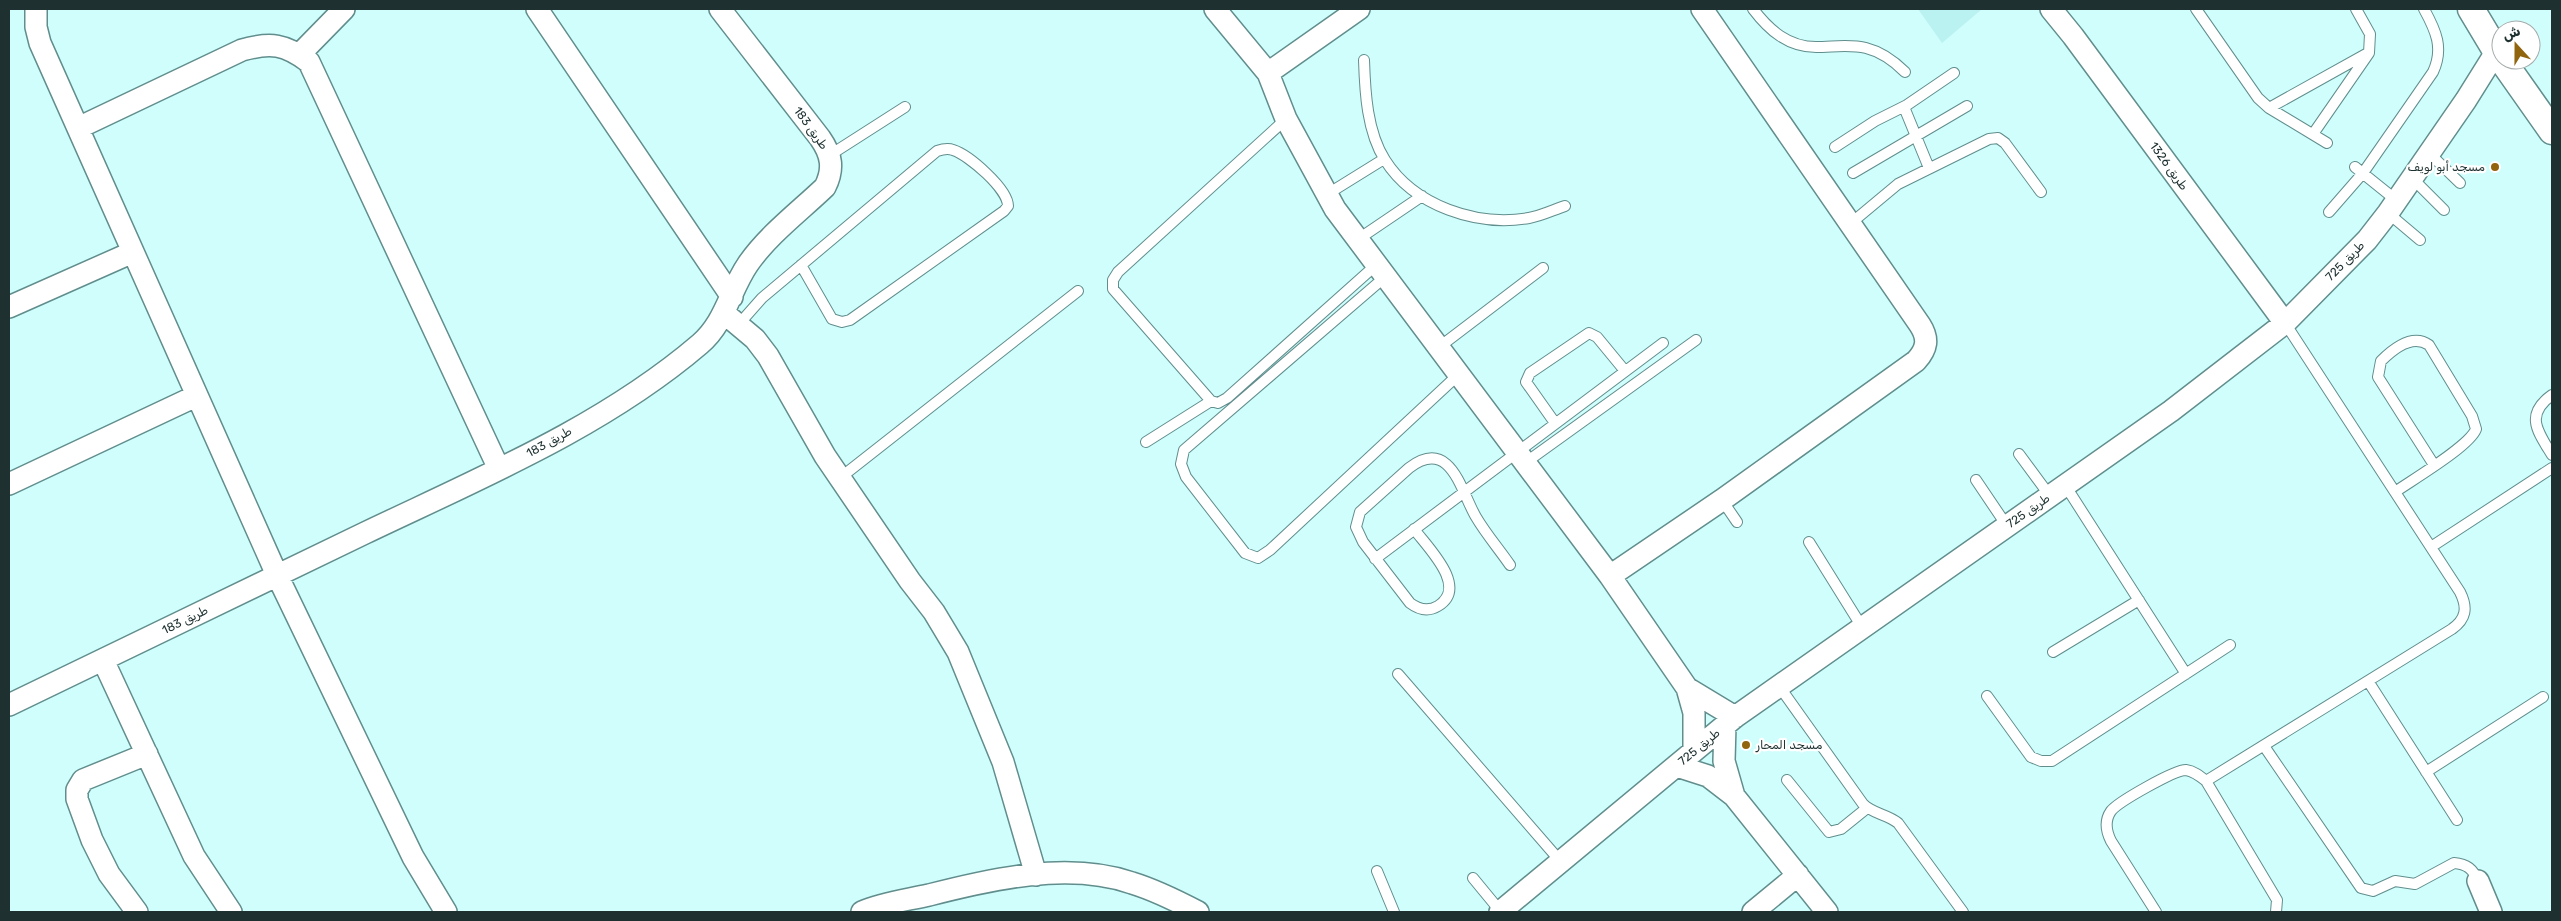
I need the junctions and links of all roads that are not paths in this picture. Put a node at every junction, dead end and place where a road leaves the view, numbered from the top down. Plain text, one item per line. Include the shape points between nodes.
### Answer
1 (36, 9) edge
2 (344, 9) edge
3 (537, 9) edge
4 (720, 9) edge
5 (1215, 9) edge
6 (1359, 9) edge
7 (1702, 9) edge
8 (1753, 9) edge
9 (2051, 9) edge
10 (2196, 9) edge
11 (2356, 9) edge
12 (2424, 9) edge
13 (2471, 9) edge
14 (2491, 42) edge
15 (2369, 53) junction
16 (299, 54) junction
17 (1364, 60) dead end
18 (2491, 69) edge
19 (2509, 70) edge
20 (1905, 72) dead end
21 (1268, 73) junction
22 (1954, 73) dead end
23 (1967, 106) dead end
24 (905, 107) dead end
25 (1904, 107) junction
26 (2269, 108) junction
27 (1286, 119) junction
28 (78, 128) junction
29 (2552, 131) edge
30 (2313, 134) junction
31 (1916, 136) junction
32 (2327, 143) dead end
33 (1835, 147) dead end
34 (2430, 153) junction
35 (830, 155) junction
36 (1384, 159) junction
37 (1929, 168) junction
38 (2359, 170) junction
39 (1853, 173) dead end
40 (2412, 178) junction
41 (2460, 183) dead end
42 (2041, 192) dead end
43 (1326, 195) junction
44 (1422, 196) junction
45 (1565, 206) dead end
46 (2392, 207) junction
47 (2444, 210) dead end
48 (2328, 212) dead end
49 (1850, 224) junction
50 (1357, 240) junction
51 (2420, 240) dead end
52 (133, 252) junction
53 (801, 265) junction
54 (1543, 268) dead end
55 (1380, 271) junction
56 (1078, 291) dead end
57 (9, 307) edge
58 (732, 311) junction
59 (2285, 323) junction
60 (1696, 340) dead end
61 (1664, 342) dead end
62 (1438, 348) junction
63 (1625, 371) junction
64 (1458, 375) junction
65 (196, 396) junction
66 (2552, 396) edge
67 (1211, 401) junction
68 (1555, 423) junction
69 (1146, 442) dead end
70 (2019, 454) dead end
71 (2552, 455) edge
72 (1521, 458) junction
73 (2434, 465) junction
74 (2552, 468) edge
75 (499, 469) junction
76 (840, 478) junction
77 (1976, 480) dead end
78 (9, 484) edge
79 (1465, 491) junction
80 (2057, 491) junction
81 (2395, 492) junction
82 (1722, 500) junction
83 (1737, 522) dead end
84 (2007, 526) junction
85 (1414, 529) junction
86 (1809, 542) dead end
87 (2431, 548) junction
88 (1375, 559) junction
89 (1510, 565) dead end
90 (277, 574) junction
91 (1610, 576) junction
92 (2139, 600) junction
93 (1862, 627) junction
94 (2230, 645) dead end
95 (2053, 652) dead end
96 (104, 660) junction
97 (1398, 674) dead end
98 (2186, 674) junction
99 (2368, 681) junction
100 (1779, 686) junction
101 (1687, 688) junction
102 (1987, 696) dead end
103 (2544, 697) dead end
104 (9, 705) edge
105 (1730, 721) junction
106 (2264, 746) junction
107 (1694, 751) junction
108 (147, 754) junction
109 (1677, 766) junction
110 (2426, 772) junction
111 (1787, 780) dead end
112 (2206, 781) junction
113 (1734, 796) junction
114 (1867, 808) junction
115 (2457, 820) dead end
116 (1560, 862) junction
117 (1377, 871) dead end
118 (1036, 875) junction
119 (1798, 875) junction
120 (1472, 878) dead end
121 (2478, 881) joint
122 (137, 912) edge
123 (231, 912) edge
124 (446, 912) edge
125 (864, 912) edge
126 (1198, 912) edge
127 (1394, 912) edge
128 (1500, 912) edge
129 (1754, 912) edge
130 (1827, 912) edge
131 (1963, 912) edge
132 (2156, 912) edge
133 (2276, 912) edge
134 (2491, 912) edge

1 - 28 street via 40,44
2 - 16 street
3 - 58 street
4 - 35 street, طريق 183
5 - 21 street
6 - 21 street
7 - 49 street
8 - 20 lane via 1770,30 1784,39 1814,47 1866,48 1880,53
9 - 59 street, طريق 1326
10 - 26 lane via 2249,87
11 - 15 lane via 2370,34
12 - 38 lane via 2439,43 2438,63
13 - 14 street
15 - 26 lane
15 - 30 lane
16 - 28 street via 274,44 242,50
16 - 75 street via 309,62
17 - 36 lane via 1365,94
18 - 34 street, طريق 725
19 - 29 street
21 - 27 street
22 - 25 lane
23 - 31 lane
24 - 35 lane
25 - 31 lane
25 - 33 lane
26 - 30 lane
27 - 43 street
27 - 67 lane via 1112,280 1116,293
28 - 52 street
30 - 32 lane
31 - 37 lane
31 - 39 lane
34 - 40 street, طريق 725
34 - 41 lane
35 - 58 street, طريق 183 via 831,176 825,187 748,264
36 - 43 lane
36 - 44 lane via 1400,179
37 - 42 lane via 1989,139 1998,138 2008,146
37 - 49 lane via 1898,184
38 - 46 lane
38 - 48 lane
40 - 46 street, طريق 725
40 - 47 lane
43 - 50 street
44 - 45 lane via 1455,213 1492,220 1529,218
44 - 50 lane
46 - 51 lane
46 - 59 street, طريق 725 via 2367,240
49 - 82 street via 1926,334 1923,354
50 - 55 street
52 - 57 street
52 - 65 street
53 - 53 lane via 938,150 961,154 1001,187 1007,200 1008,206 1004,211 850,320 832,319
53 - 58 lane via 762,298
54 - 62 lane
55 - 62 street
55 - 64 lane via 1184,450 1181,464 1186,476 1245,553 1258,558
55 - 67 lane via 1228,398 1218,403
56 - 76 lane
58 - 75 street, طريق 183 via 703,341 664,372 581,424
58 - 76 street via 768,356
59 - 80 street, طريق 725 via 2172,411
59 - 81 lane
60 - 72 lane
61 - 63 lane
62 - 64 street
63 - 68 lane
63 - 68 lane via 1597,336 1588,333 1530,373 1526,382
64 - 72 street
65 - 78 street
65 - 90 street
66 - 71 lane via 2540,406 2535,422
67 - 69 lane
68 - 72 lane
70 - 80 lane
72 - 79 lane
72 - 91 street
73 - 73 lane via 2474,435 2476,422 2429,345 2413,340 2381,361 2378,377
73 - 81 lane
74 - 87 lane
75 - 90 street, طريق 183
76 - 118 street via 934,612 958,652 1003,762
77 - 84 lane
79 - 85 lane
79 - 88 lane via 1457,475 1444,462 1426,459 1409,468 1366,506 1357,519 1358,535
79 - 89 lane via 1477,518
80 - 84 street, طريق 725
80 - 92 lane
81 - 87 lane
82 - 83 lane
82 - 91 street
84 - 93 street, طريق 725
85 - 88 lane
85 - 88 lane via 1447,574 1450,584 1449,593 1437,608 1427,610 1410,603
86 - 93 lane
87 - 99 lane via 2465,602 2461,623
90 - 96 street, طريق 183
90 - 124 street via 413,857
91 - 101 street
92 - 95 lane
92 - 98 lane
93 - 100 street, طريق 725
94 - 98 lane
96 - 104 street, طريق 183
96 - 108 street
97 - 116 lane
98 - 102 lane via 2052,761 2031,757
99 - 106 lane
99 - 110 lane
100 - 105 street, طريق 725
100 - 114 lane
101 - 105 street
101 - 107 street via 1694,713
103 - 110 lane
105 - 107 street, طريق 725
105 - 113 street via 1724,761
106 - 112 lane
106 - 121 lane via 2361,888 2373,891 2395,881 2416,884 2454,863 2468,866
107 - 109 street, طريق 725
108 - 122 street via 83,780 77,790 77,799 96,848 109,874
108 - 123 street via 194,856
109 - 113 street via 1708,776
109 - 116 street, طريق 725
110 - 115 lane
111 - 114 lane via 1829,832 1841,829
112 - 132 lane via 2188,770 2177,771 2119,804 2106,820 2106,831 2111,841
112 - 133 lane via 2277,900
113 - 119 street
114 - 131 lane via 1898,823
116 - 128 street, طريق 725
117 - 127 lane
118 - 125 street via 958,887
118 - 126 street via 1083,874 1131,882
119 - 129 street
119 - 130 street
120 - 128 lane
121 - 134 street

